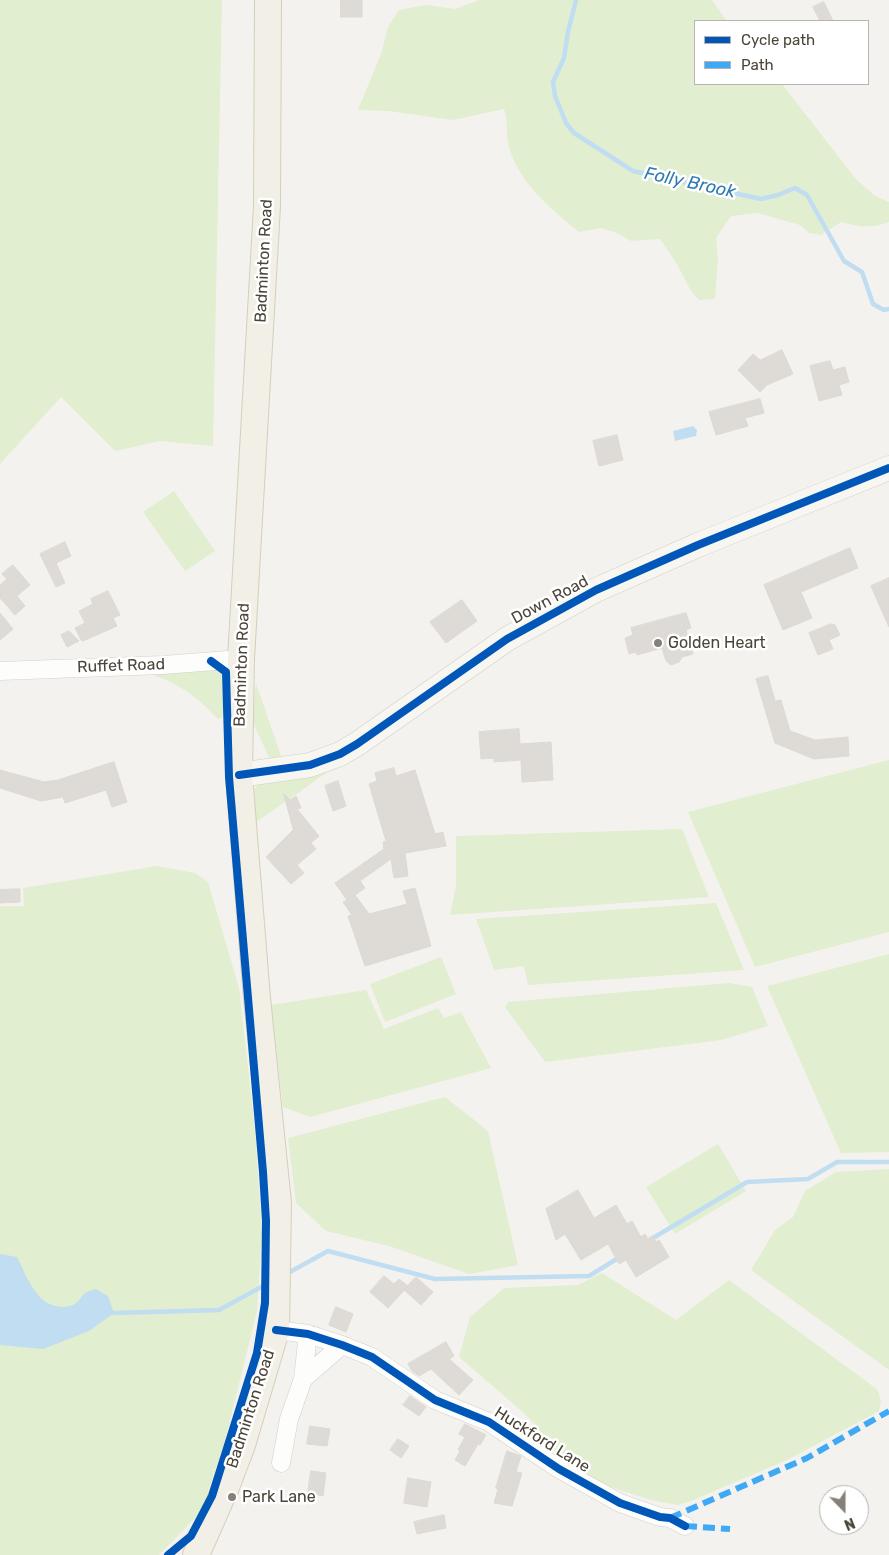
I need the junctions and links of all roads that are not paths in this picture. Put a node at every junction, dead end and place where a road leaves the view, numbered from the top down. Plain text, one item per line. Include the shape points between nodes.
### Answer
1 (268, 0) edge
2 (889, 468) edge
3 (241, 659) junction
4 (0, 671) edge
5 (238, 776) junction
6 (276, 1330) junction
7 (308, 1334) junction
8 (342, 1345) junction
9 (303, 1379) junction
10 (280, 1463) dead end
11 (685, 1526) dead end
12 (203, 1549) edge

1 - 3 main road, Badminton Road via 267,206
2 - 5 street, Down Road via 596,590 507,639 340,754 310,765
3 - 4 street, Ruffet Road
3 - 5 main road, Badminton Road
5 - 6 main road, Badminton Road via 256,998 278,1203
6 - 7 street, Huckford Lane
6 - 12 main road, Badminton Road via 242,1445
7 - 8 street, Huckford Lane
7 - 9 street
8 - 9 street
8 - 11 street, Huckford Lane via 372,1357 435,1400 489,1422 620,1503 660,1518 670,1518
9 - 10 street via 289,1419

